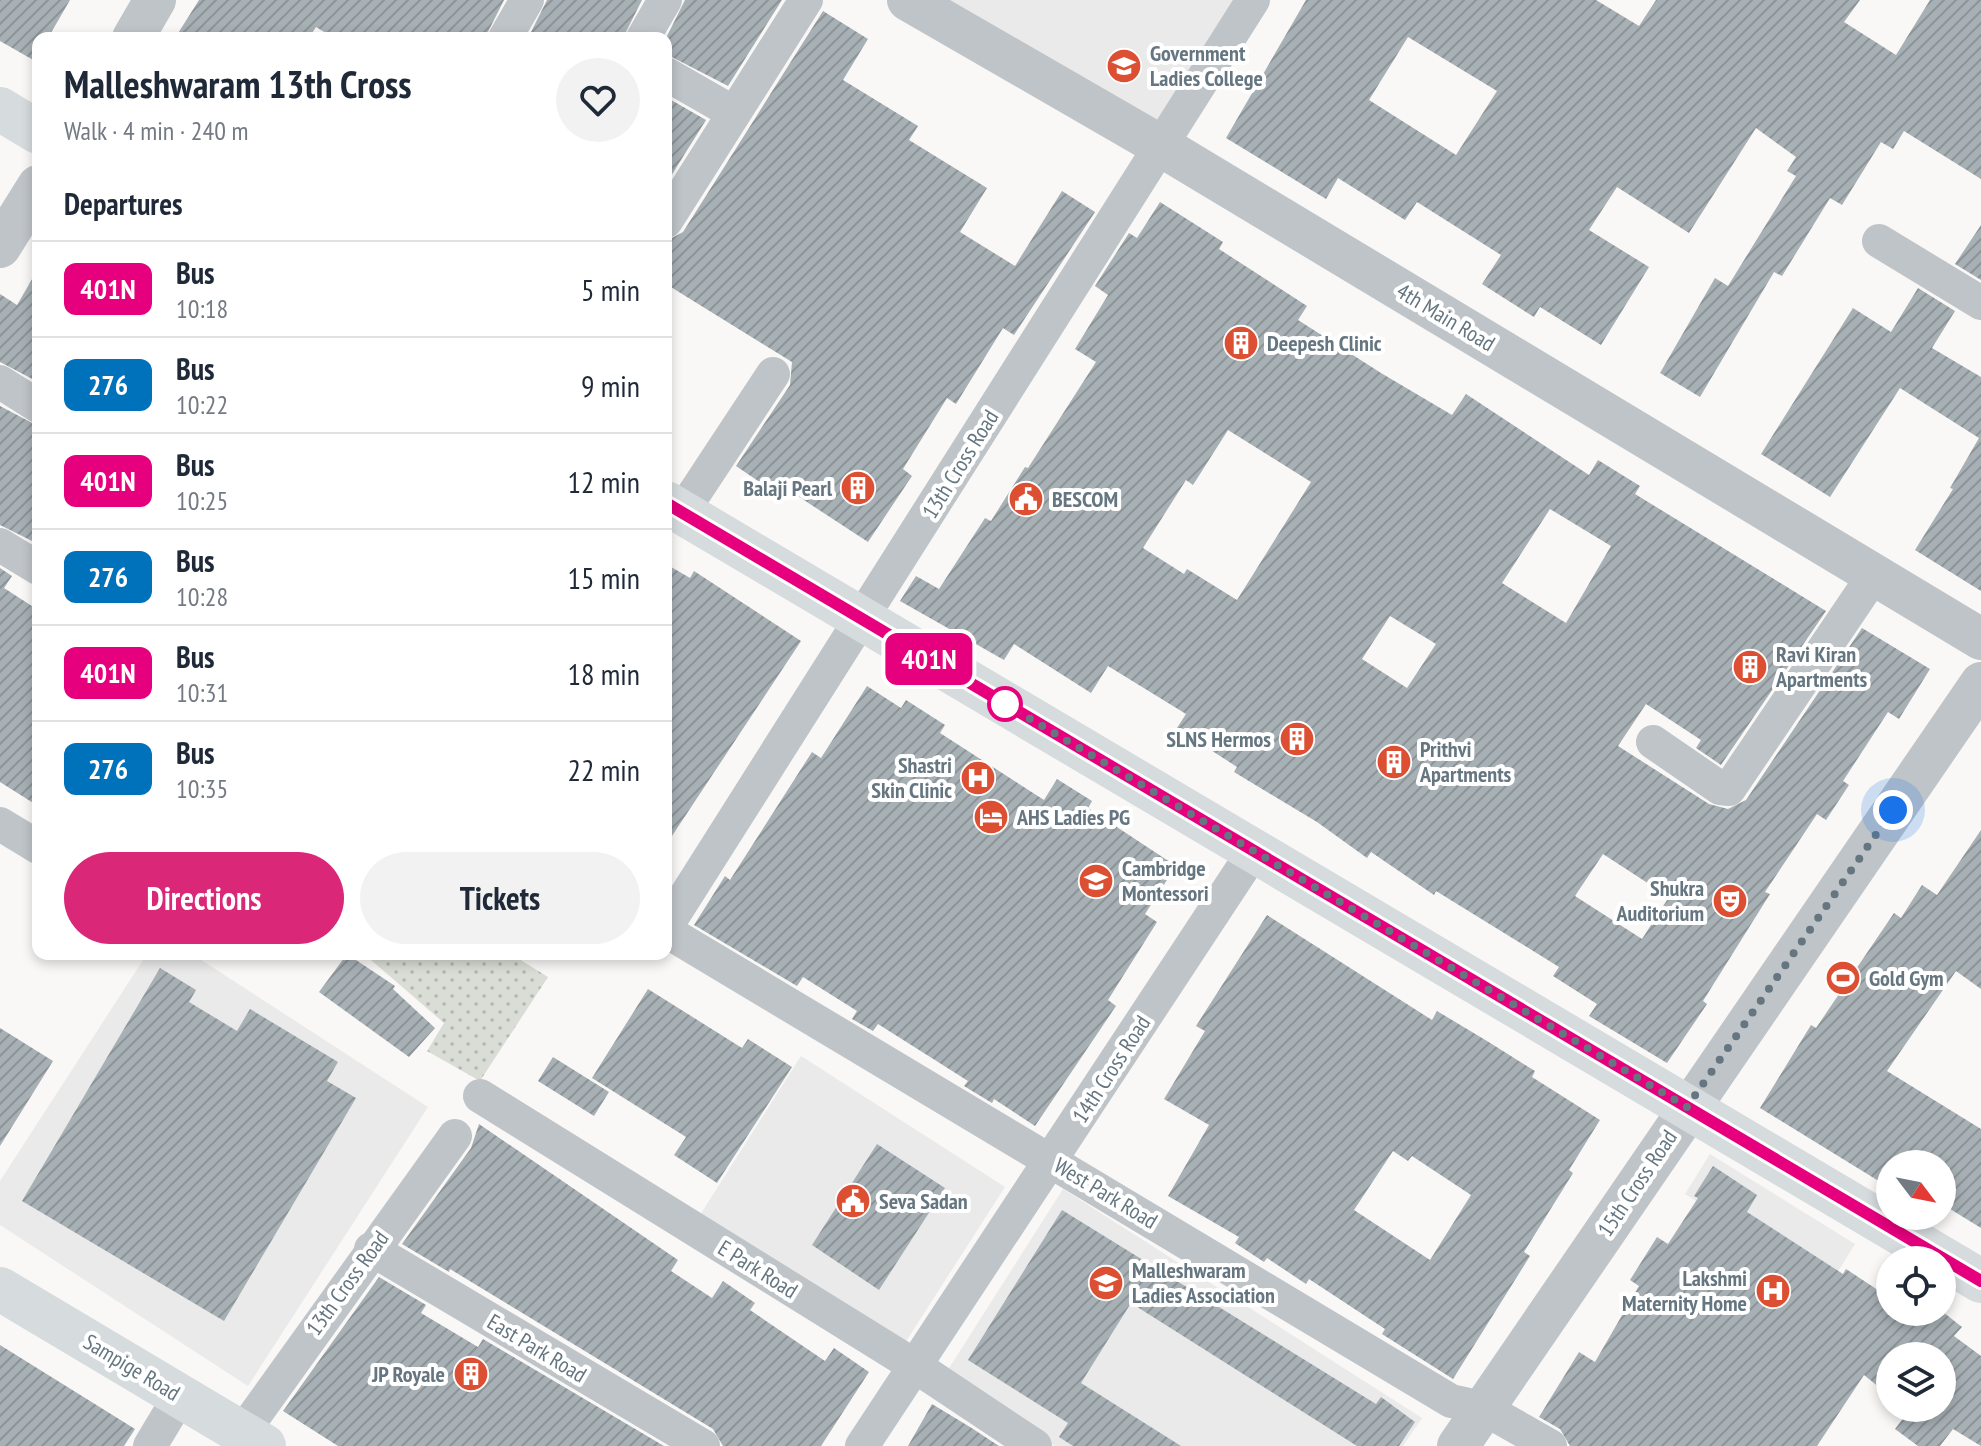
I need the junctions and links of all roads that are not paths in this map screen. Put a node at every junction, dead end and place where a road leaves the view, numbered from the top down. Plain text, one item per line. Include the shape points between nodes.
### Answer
1 (155, 0) edge
2 (527, 0) edge
3 (665, 0) edge
4 (806, 0) edge
5 (908, 0) edge
6 (1253, 0) edge
7 (136, 32) edge
8 (508, 32) edge
9 (646, 32) edge
10 (672, 77) edge
11 (0, 109) edge
12 (734, 113) junction
13 (32, 128) edge
14 (1161, 146) junction
15 (32, 196) edge
16 (672, 211) edge
17 (1879, 241) dead end
18 (0, 247) edge
19 (1981, 303) edge
20 (773, 374) dead end
21 (0, 382) edge
22 (32, 402) edge
23 (674, 508) edge
24 (0, 545) edge
25 (32, 564) edge
26 (1874, 575) junction
27 (862, 619) junction
28 (1981, 639) edge
29 (1981, 683) edge
30 (1653, 742) dead end
31 (0, 824) edge
32 (32, 843) edge
33 (1254, 851) junction
34 (672, 920) edge
35 (672, 933) edge
36 (480, 1096) dead end
37 (1687, 1107) junction
38 (455, 1136) dead end
39 (1051, 1160) junction
40 (371, 1249) junction
41 (1981, 1281) edge
42 (0, 1289) edge
43 (915, 1366) junction
44 (180, 1396) junction
45 (1483, 1408) junction
46 (253, 1439) edge
47 (150, 1446) edge
48 (703, 1446) edge
49 (862, 1446) edge
50 (1035, 1446) edge
51 (1458, 1446) edge
52 (1550, 1446) edge

1 - 7 street
2 - 8 street
3 - 9 street
4 - 12 street
5 - 14 street, 4th Main Road
6 - 14 street, 13th Cross Road
10 - 12 street
11 - 13 main road
12 - 16 street
14 - 26 street, 4th Main Road
14 - 27 street, 13th Cross Road
15 - 18 street
17 - 19 street
20 - 23 street
21 - 22 street
23 - 27 main road
24 - 25 street
26 - 28 street, 4th Main Road
26 - 30 street via 1729,789
27 - 33 main road
27 - 34 street, 13th Cross Road
29 - 37 street, 15th Cross Road
31 - 32 street
33 - 37 main road
33 - 39 street, 14th Cross Road
35 - 39 street, West Park Road
36 - 43 street, E Park Road
37 - 41 main road
37 - 45 street, 15th Cross Road
38 - 40 street, 13th Cross Road
39 - 43 street, 14th Cross Road
39 - 45 street, West Park Road via 1451,1401
40 - 46 street, 13th Cross Road
40 - 48 street, East Park Road
42 - 44 main road, Sampige Road
43 - 49 street, 14th Cross Road
43 - 50 street, E Park Road
44 - 46 main road, Sampige Road
44 - 47 street
45 - 51 street, 15th Cross Road
45 - 52 street, West Park Road

